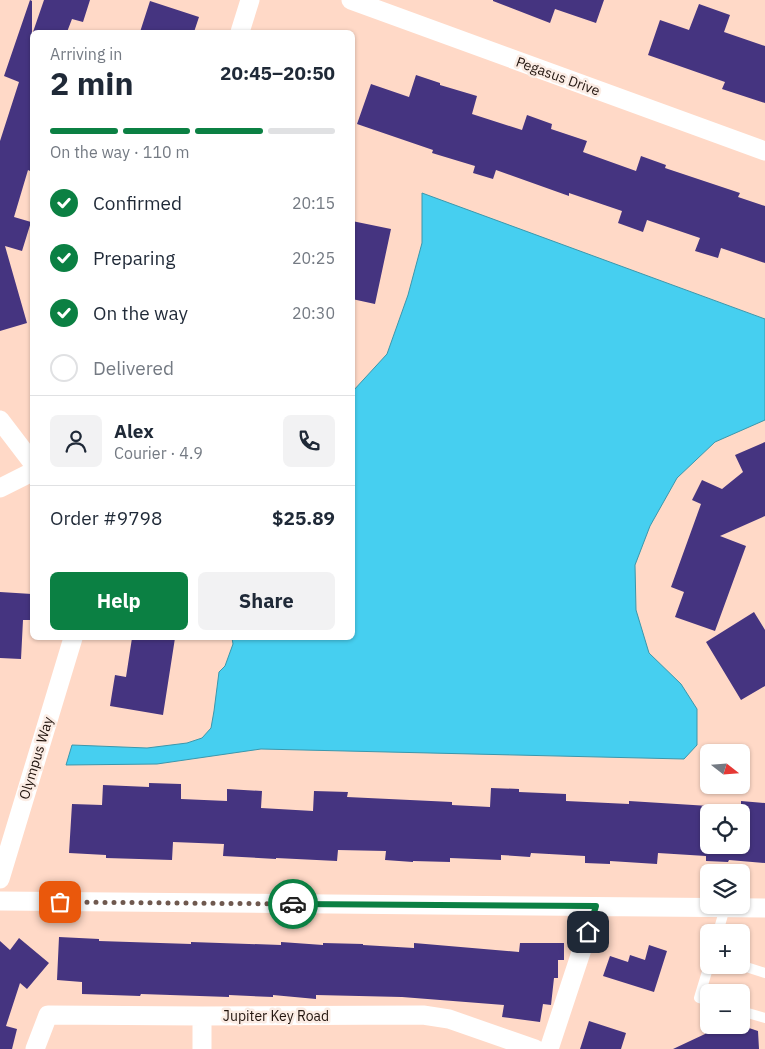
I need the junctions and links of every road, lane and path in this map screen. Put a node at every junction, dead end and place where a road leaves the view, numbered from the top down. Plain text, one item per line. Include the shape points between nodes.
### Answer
1 (250, 0) edge
2 (351, 0) edge
3 (241, 30) edge
4 (765, 151) edge
5 (0, 420) edge
6 (30, 459) edge
7 (30, 473) edge
8 (0, 488) edge
9 (72, 640) edge
10 (0, 879) edge
11 (0, 901) edge
12 (596, 906) junction
13 (700, 908) edge
14 (750, 908) edge
15 (765, 908) edge
16 (750, 968) edge
17 (765, 973) edge
18 (750, 1014) edge
19 (202, 1016) junction
20 (765, 1018) edge
21 (34, 1049) edge
22 (202, 1049) edge
23 (535, 1049) edge
24 (550, 1049) edge

1 - 3 street
2 - 4 street, Pegasus Drive
5 - 6 street
7 - 8 street
9 - 10 street, Olympus Way
11 - 12 street
12 - 13 street
12 - 24 street
14 - 15 street
16 - 17 lane
18 - 20 lane
19 - 21 street, Jupiter Key Road via 48,1014
19 - 22 street
19 - 23 street, Jupiter Key Road via 423,1015 449,1019

